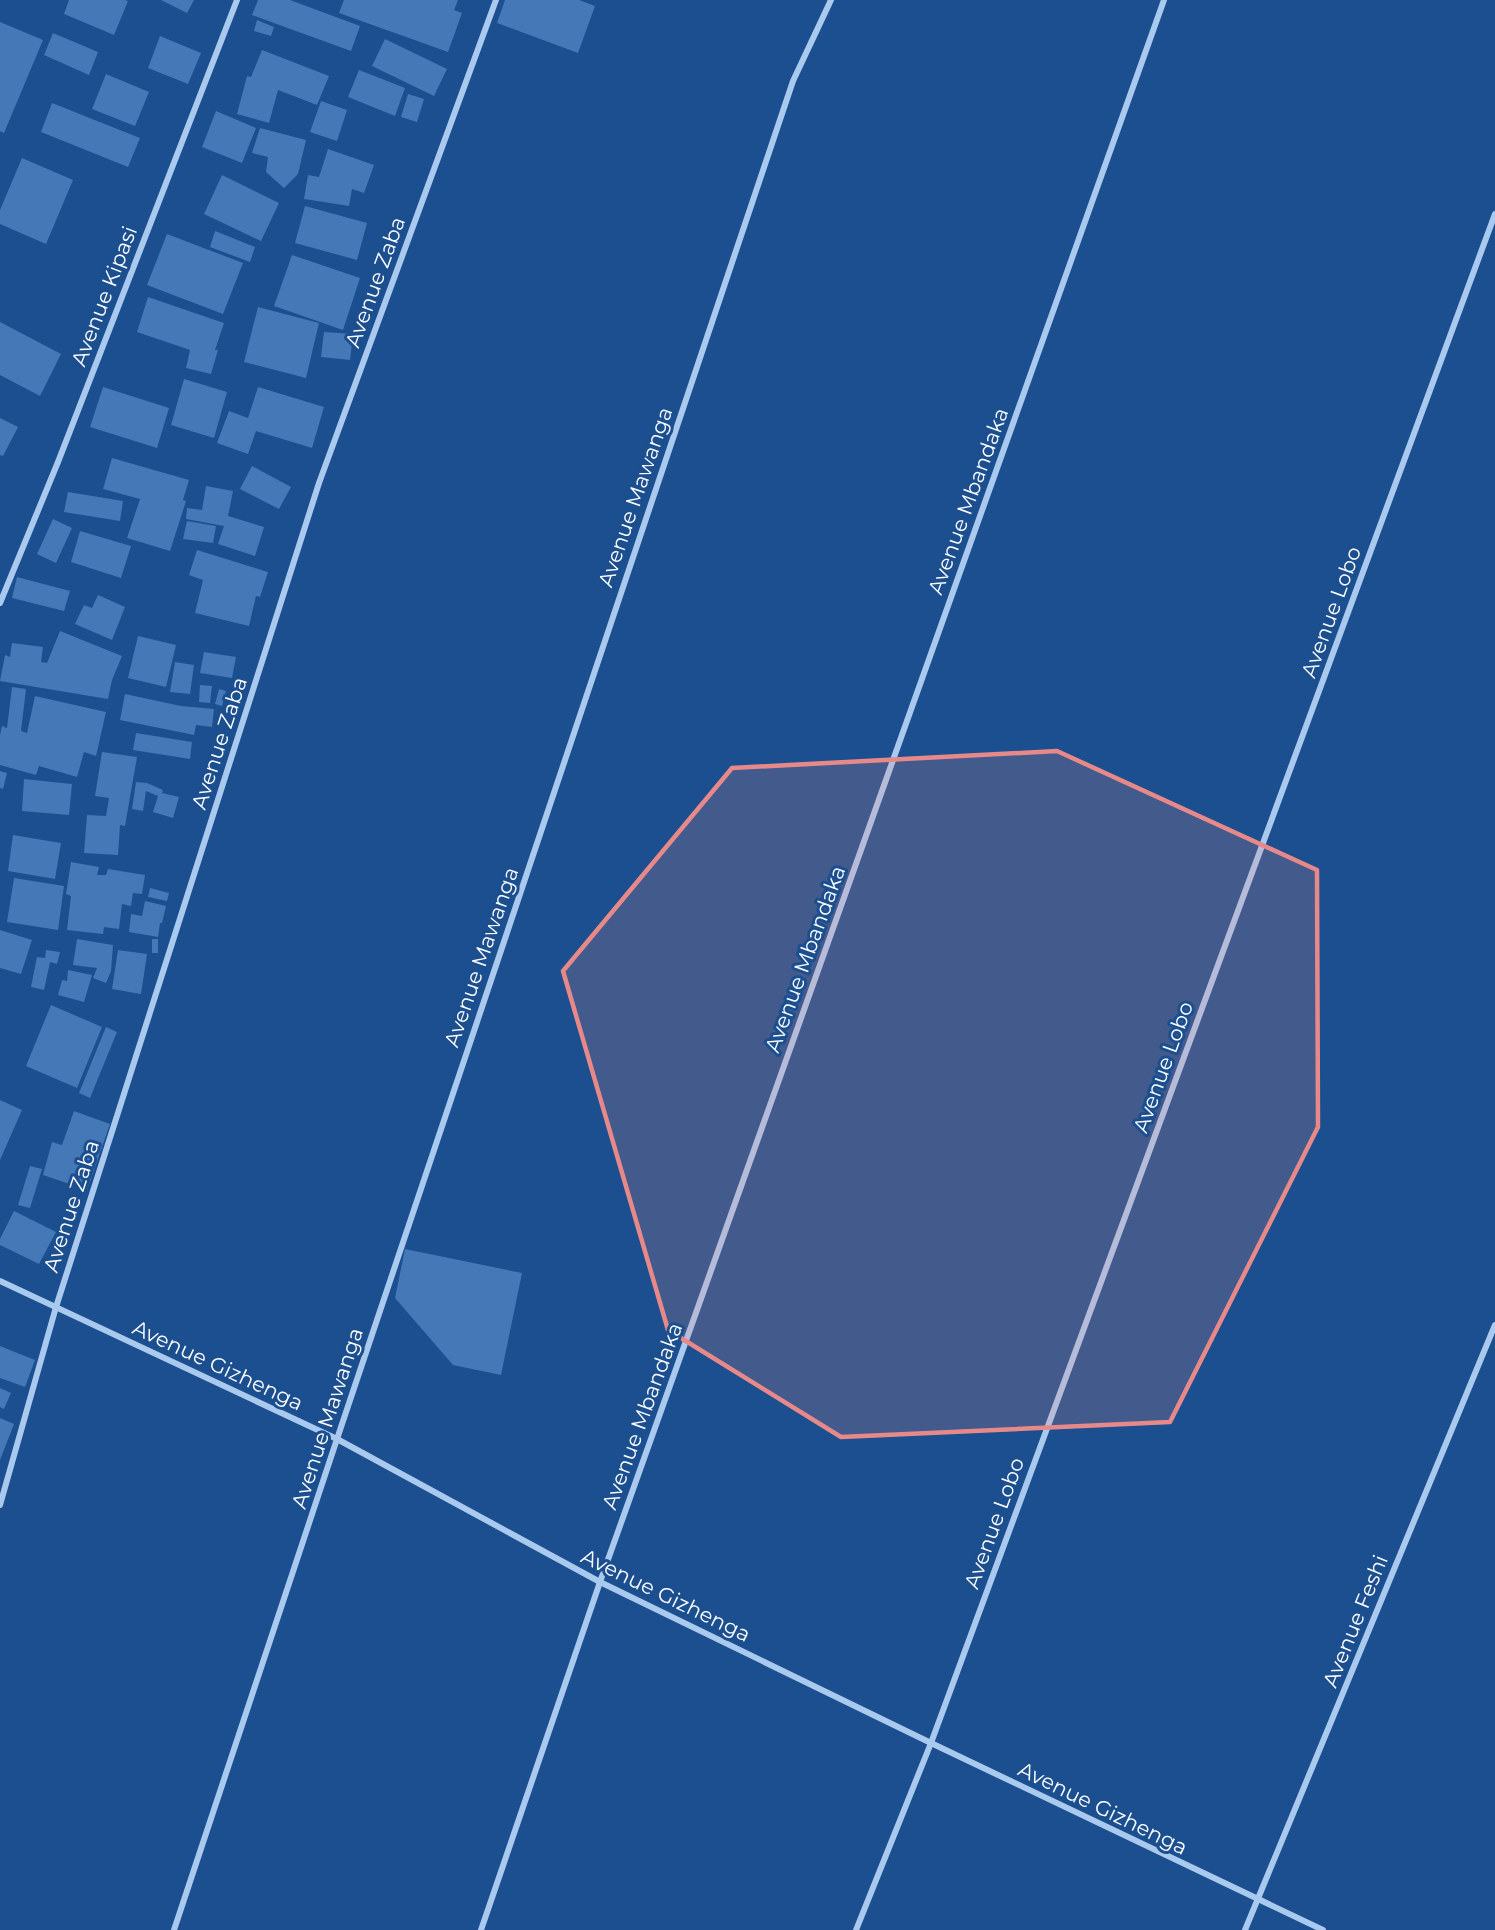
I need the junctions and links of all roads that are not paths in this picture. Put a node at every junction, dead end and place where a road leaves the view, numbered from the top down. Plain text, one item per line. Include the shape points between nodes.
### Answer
1 (237, 0) edge
2 (496, 0) edge
3 (831, 0) edge
4 (1164, 0) edge
5 (1495, 214) edge
6 (0, 603) edge
7 (0, 1281) edge
8 (56, 1307) junction
9 (1495, 1325) edge
10 (337, 1439) junction
11 (0, 1505) edge
12 (600, 1582) junction
13 (931, 1743) junction
14 (1258, 1900) junction
15 (174, 1930) edge
16 (481, 1930) edge
17 (856, 1930) edge
18 (1245, 1930) edge
19 (1323, 1930) edge

1 - 6 street, Avenue Kipasi
2 - 8 street, Avenue Zaba via 319,483
3 - 10 street, Avenue Mawanga via 793,81
4 - 12 street, Avenue Mbandaka
5 - 13 street, Avenue Lobo
7 - 8 street, Avenue Gizhenga
8 - 10 street, Avenue Gizhenga
8 - 11 street, Avenue Zaba
9 - 14 street, Avenue Feshi
10 - 12 street, Avenue Gizhenga
10 - 15 street, Avenue Mawanga
12 - 13 street, Avenue Gizhenga
12 - 16 street, Avenue Mbandaka
13 - 14 street, Avenue Gizhenga
13 - 17 street, Avenue Lobo
14 - 18 street, Avenue Feshi
14 - 19 street, Avenue Gizhenga

